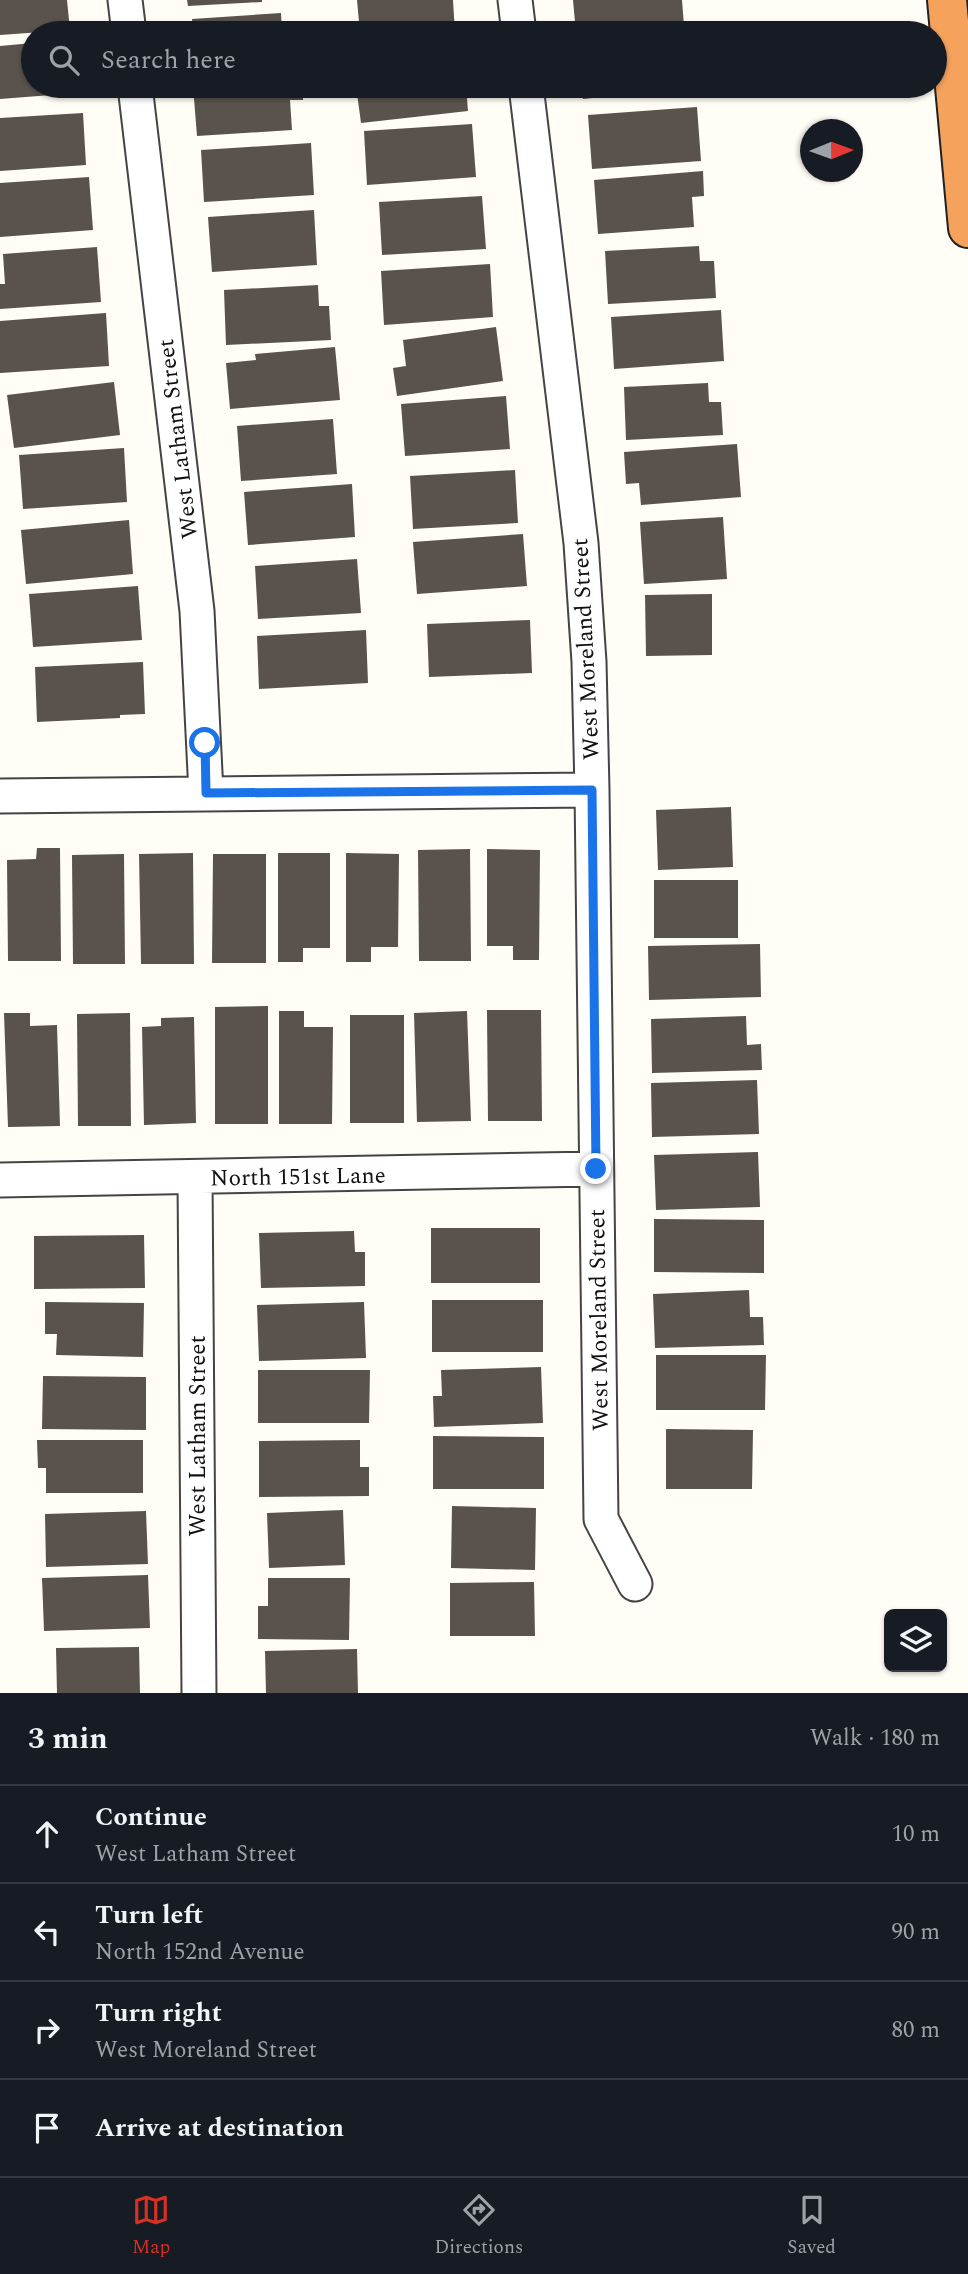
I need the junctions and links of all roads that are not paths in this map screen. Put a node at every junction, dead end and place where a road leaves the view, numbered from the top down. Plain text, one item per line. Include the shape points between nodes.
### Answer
1 (125, 0) edge
2 (516, 0) edge
3 (947, 0) edge
4 (128, 21) edge
5 (519, 21) edge
6 (136, 98) edge
7 (527, 98) edge
8 (968, 228) edge
9 (592, 790) junction
10 (206, 793) junction
11 (0, 796) edge
12 (596, 1169) junction
13 (195, 1178) junction
14 (0, 1180) edge
15 (635, 1584) dead end
16 (199, 1693) edge

1 - 4 street
2 - 5 street
3 - 8 highway
6 - 10 street, West Latham Street via 197,611
7 - 9 street, West Moreland Street via 581,543
9 - 10 street
9 - 12 street, West Moreland Street
10 - 11 street
12 - 13 street, North 151st Lane
12 - 15 street, West Moreland Street via 601,1520
13 - 14 street, North 151st Lane
13 - 16 street, West Latham Street

